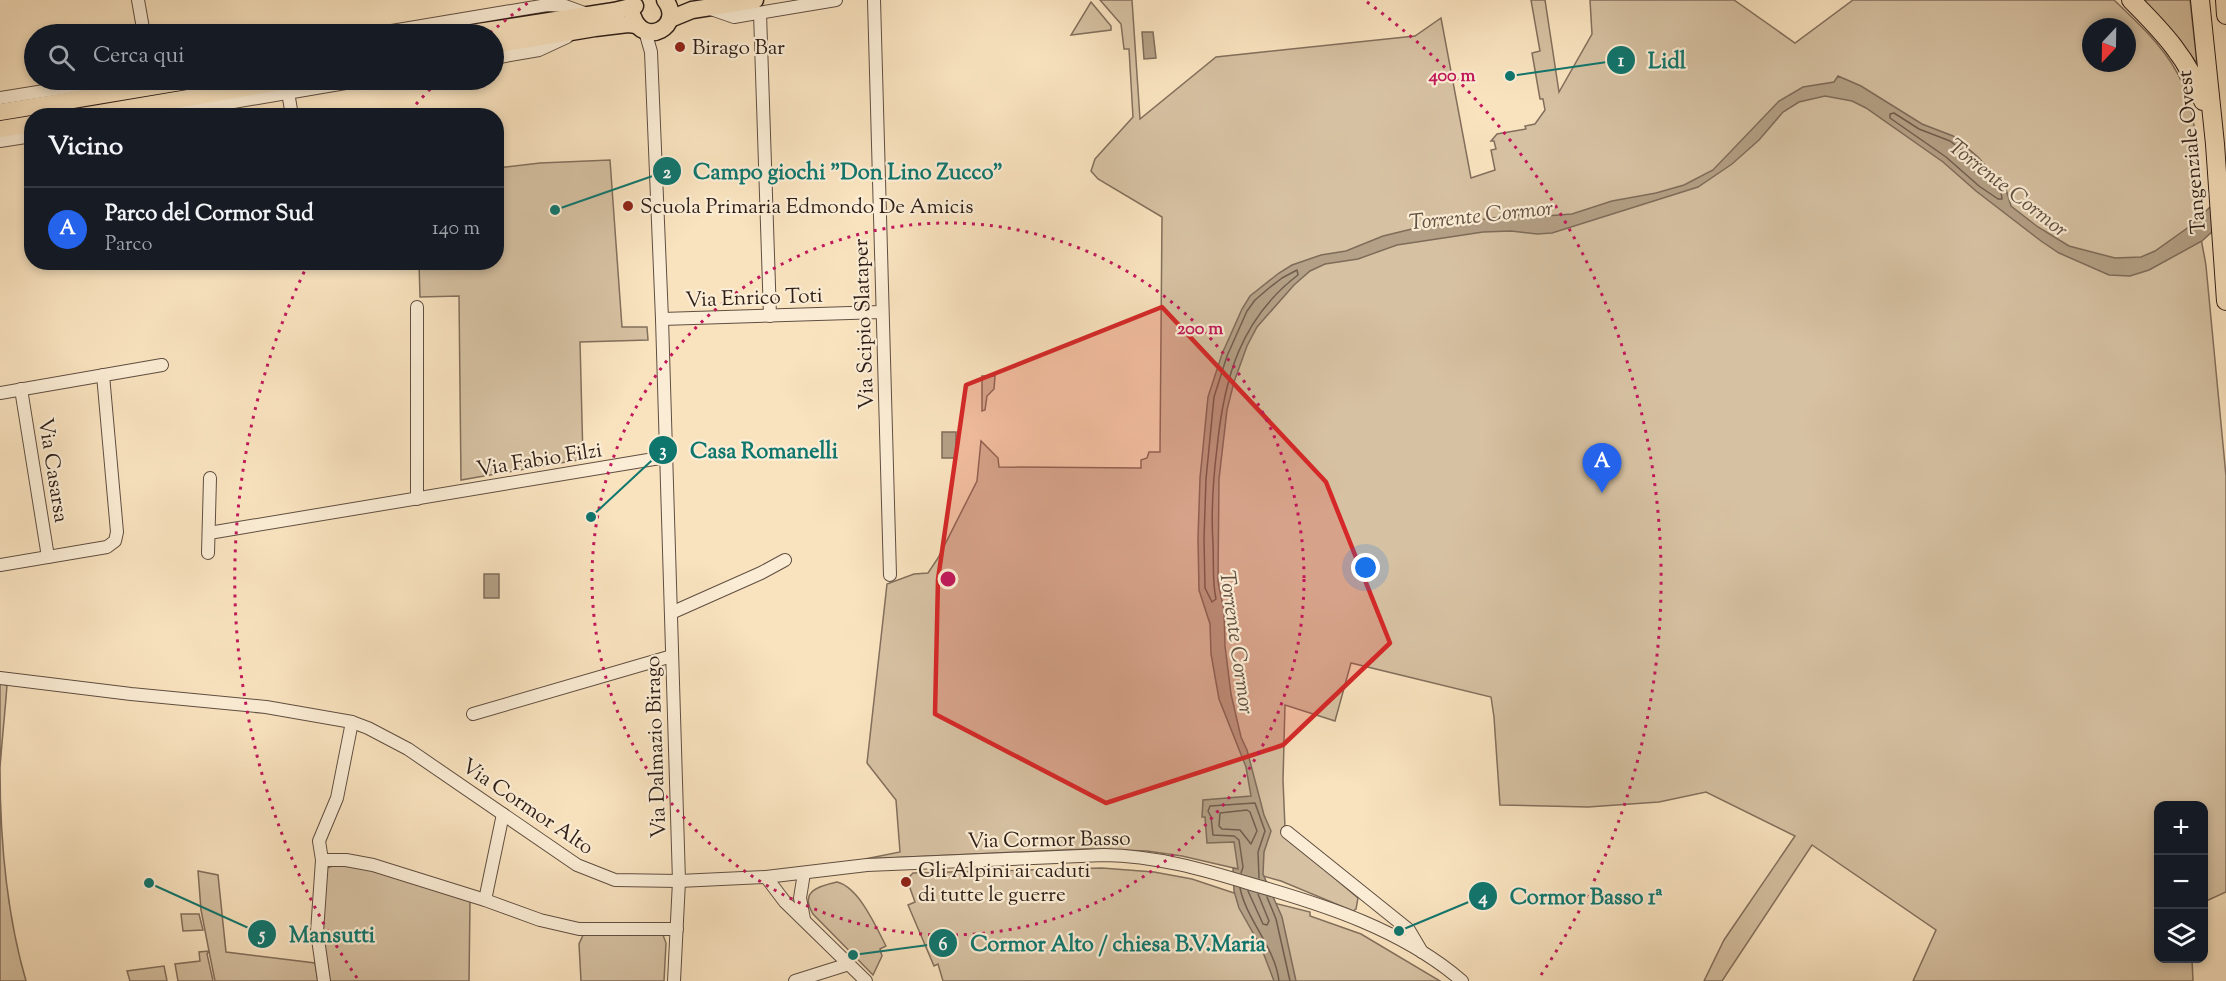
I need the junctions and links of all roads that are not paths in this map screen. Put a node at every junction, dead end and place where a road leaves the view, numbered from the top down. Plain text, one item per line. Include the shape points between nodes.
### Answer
1 (138, 0) edge
2 (665, 0) edge
3 (671, 0) edge
4 (836, 0) edge
5 (874, 0) edge
6 (2131, 0) edge
7 (2200, 0) edge
8 (2225, 0) edge
9 (637, 3) edge
10 (757, 7) edge
11 (587, 14) junction
12 (2226, 15) edge
13 (670, 19) junction
14 (142, 24) edge
15 (434, 24) edge
16 (504, 28) edge
17 (647, 29) junction
18 (579, 31) junction
19 (504, 43) edge
20 (504, 56) edge
21 (50, 90) edge
22 (133, 90) edge
23 (263, 90) edge
24 (272, 90) edge
25 (291, 90) edge
26 (0, 98) edge
27 (24, 108) edge
28 (24, 108) edge
29 (138, 108) edge
30 (189, 108) edge
31 (292, 108) edge
32 (0, 112) edge
33 (24, 125) edge
34 (0, 129) edge
35 (24, 137) edge
36 (0, 141) edge
37 (2215, 144) junction
38 (2226, 300) edge
39 (417, 308) dead end
40 (882, 312) junction
41 (770, 316) junction
42 (662, 319) junction
43 (162, 365) dead end
44 (103, 375) junction
45 (21, 389) junction
46 (0, 393) edge
47 (666, 457) junction
48 (210, 478) dead end
49 (417, 499) junction
50 (209, 533) junction
51 (208, 553) dead end
52 (48, 557) junction
53 (785, 560) dead end
54 (0, 565) edge
55 (890, 575) dead end
56 (671, 613) junction
57 (672, 656) junction
58 (0, 678) edge
59 (473, 714) dead end
60 (352, 722) junction
61 (502, 814) junction
62 (1287, 832) dead end
63 (322, 860) junction
64 (804, 873) junction
65 (766, 877) junction
66 (679, 881) junction
67 (485, 900) junction
68 (804, 919) junction
69 (677, 929) junction
70 (1423, 953) junction
71 (849, 964) junction
72 (324, 981) edge
73 (674, 981) edge
74 (795, 981) edge
75 (866, 981) edge
76 (1462, 981) edge

1 - 14 street
2 - 3 main road
2 - 13 main road
4 - 10 street
5 - 40 street, Via Scipio Slataper
6 - 37 highway via 2156,24 2198,84
7 - 37 highway, Tangenziale Ovest
8 - 12 highway
9 - 11 main road
9 - 17 main road via 633,17
10 - 13 main road via 708,8
10 - 41 street
11 - 15 street via 547,5
11 - 16 main road
13 - 17 main road via 665,27
17 - 18 main road via 628,24
17 - 42 street, Via Dalmazio Birago
18 - 19 main road
18 - 20 street via 539,50
21 - 26 street
22 - 27 main road
23 - 29 main road
24 - 30 street
25 - 31 street
28 - 32 main road
33 - 34 main road
35 - 36 street
37 - 38 highway, Tangenziale Ovest
39 - 49 street
40 - 41 street, Via Enrico Toti
40 - 55 street, Via Scipio Slataper
41 - 42 street, Via Enrico Toti
42 - 47 street, Via Dalmazio Birago
43 - 44 street
44 - 45 street
44 - 52 street via 115,541 107,547
45 - 46 street
45 - 52 street, Via Casarsa
47 - 49 street, Via Fabio Filzi
47 - 56 street, Via Dalmazio Birago
48 - 50 street
49 - 50 street, Via Fabio Filzi
50 - 51 street
52 - 54 street
53 - 56 street
56 - 57 street, Via Dalmazio Birago
57 - 59 street
57 - 66 street, Via Dalmazio Birago
58 - 60 street, Via Cormor Alto via 266,707
60 - 61 street, Via Cormor Alto via 408,749
60 - 63 street via 337,798 319,841
61 - 66 street, Via Cormor Alto via 596,873 615,880
61 - 67 street
62 - 70 street, Via Cormor Basso via 1409,930
63 - 67 street via 373,865
63 - 72 street via 317,932
64 - 65 street, Via Cormor Alto
64 - 68 street via 800,898
64 - 70 street, Via Cormor Basso via 867,865 1104,855 1143,857 1191,866 1317,904 1356,918
65 - 66 street, Via Cormor Alto
65 - 68 street
66 - 69 street, Via Dalmazio Birago
67 - 69 street via 579,929
68 - 71 street
69 - 73 street, Via Dalmazio Birago
70 - 76 street, Via Cormor Basso
71 - 74 street
71 - 75 street

